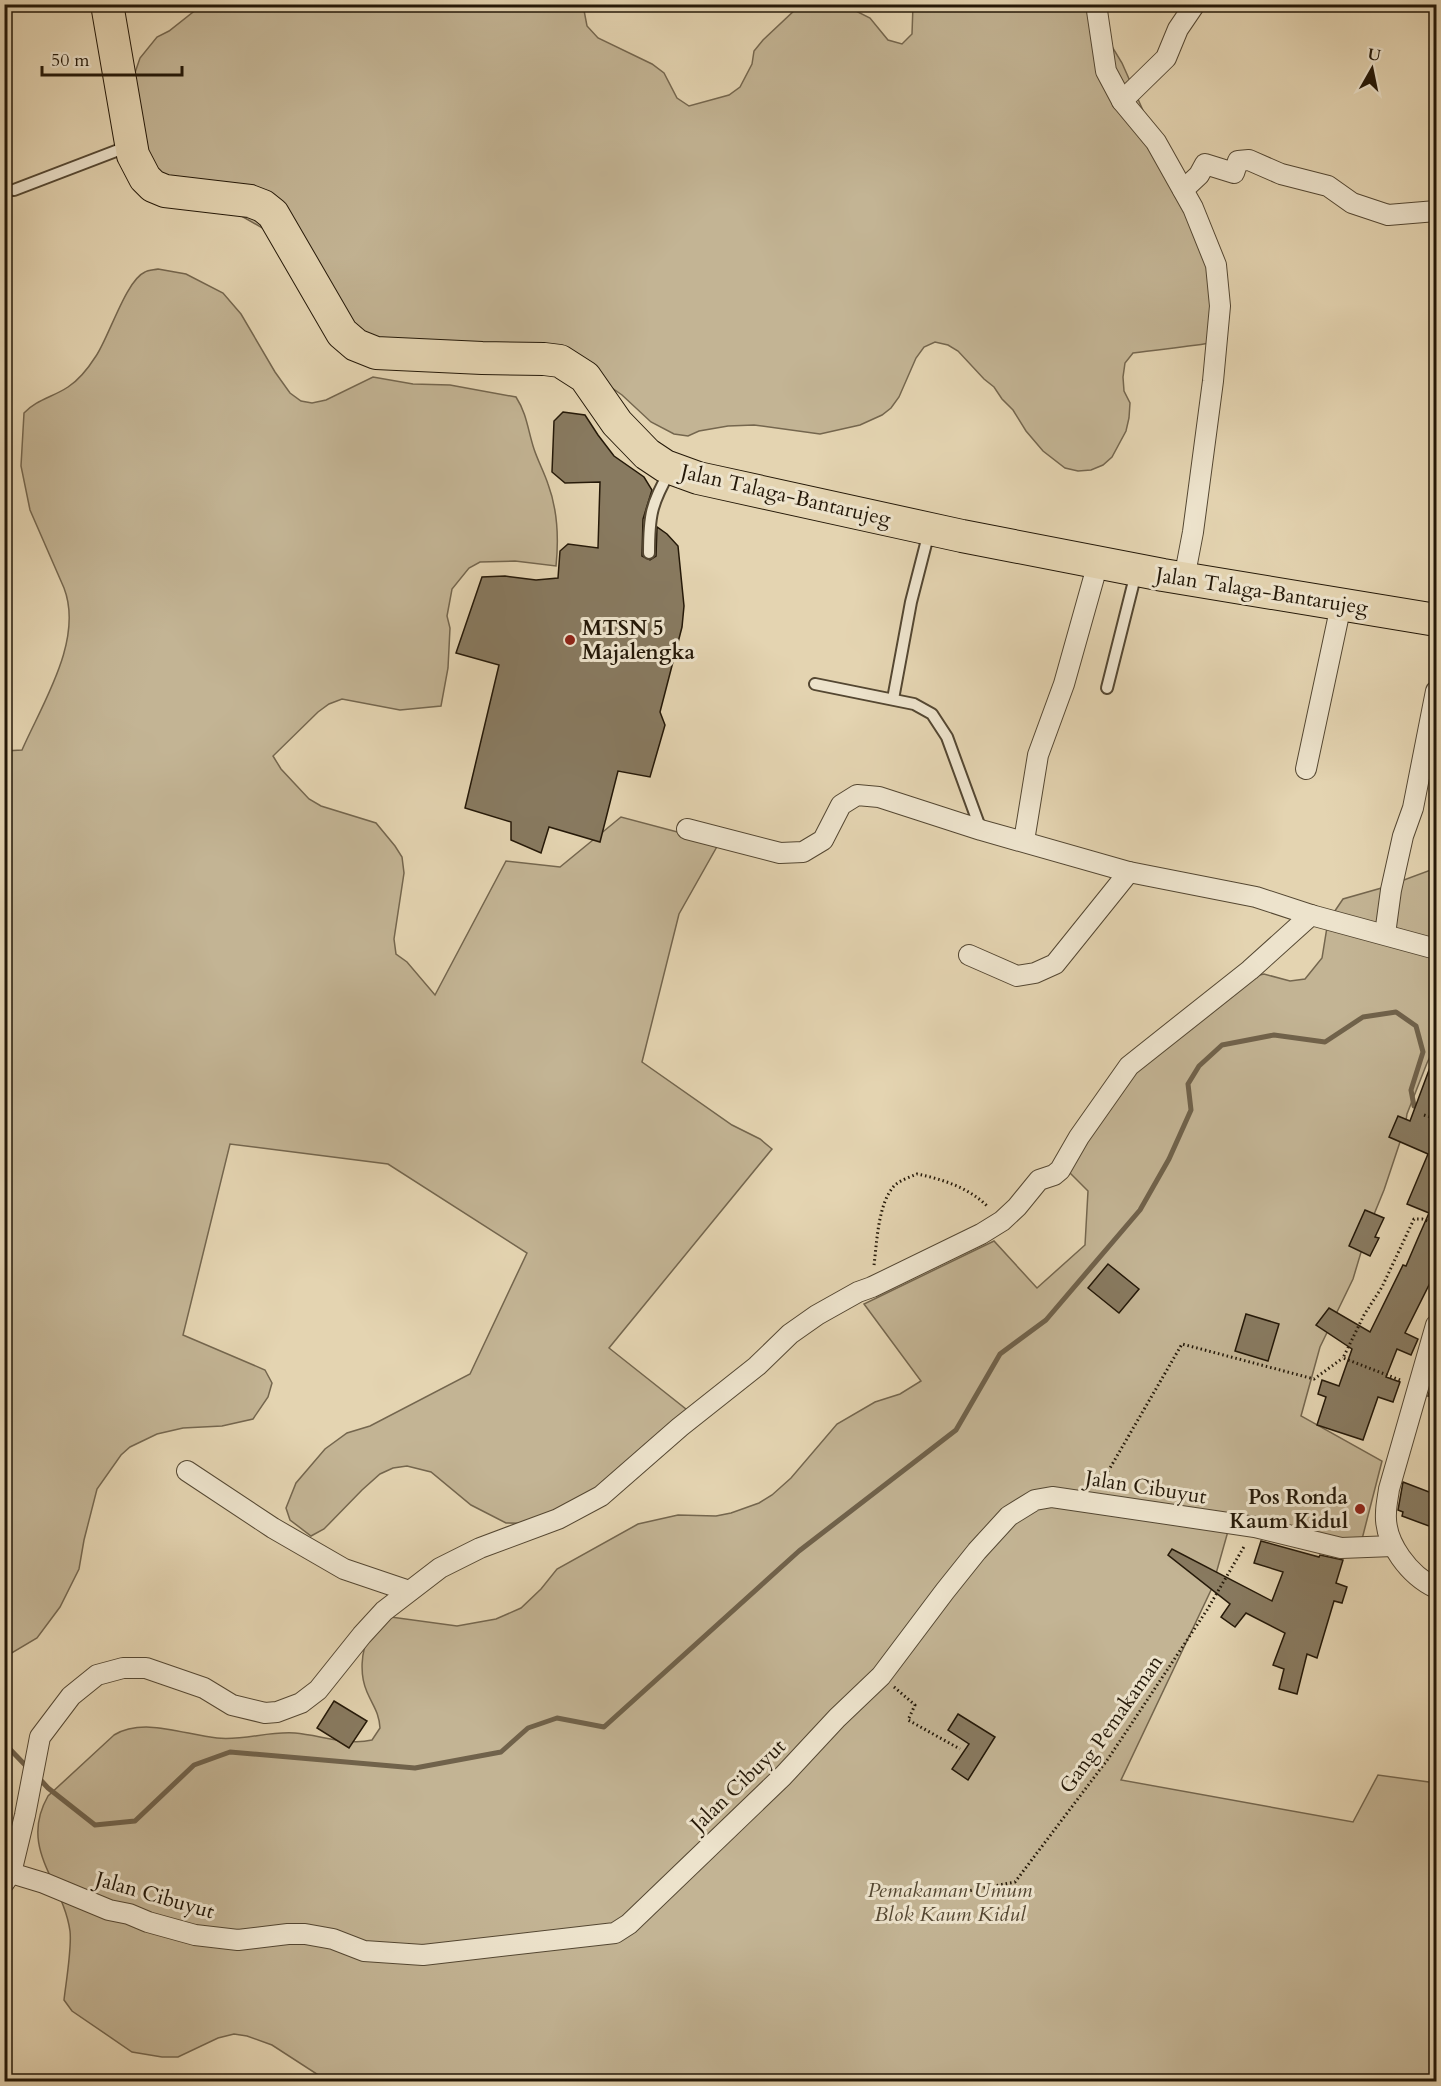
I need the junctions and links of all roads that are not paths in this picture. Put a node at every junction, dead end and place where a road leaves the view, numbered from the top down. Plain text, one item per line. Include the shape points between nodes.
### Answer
1 (107, 4) edge
2 (1096, 4) edge
3 (1195, 4) edge
4 (1122, 101) junction
5 (131, 146) junction
6 (14, 190) dead end
7 (1183, 190) junction
8 (1437, 211) edge
9 (672, 468) junction
10 (930, 528) junction
11 (649, 553) dead end
12 (1098, 563) junction
13 (1137, 570) junction
14 (1184, 579) junction
15 (1341, 604) junction
16 (1437, 620) edge
17 (815, 684) dead end
18 (1107, 688) dead end
19 (1437, 691) edge
20 (893, 699) junction
21 (1306, 769) dead end
22 (687, 830) dead end
23 (981, 830) junction
24 (1024, 841) junction
25 (1130, 872) junction
26 (1311, 915) junction
27 (1385, 934) junction
28 (1437, 949) edge
29 (969, 955) dead end
30 (1437, 1325) edge
31 (187, 1471) dead end
32 (1393, 1546) junction
33 (1437, 1588) edge
34 (409, 1591) junction
35 (8, 1878) edge

1 - 5 main road, Jalan Talaga-Bantarujeg
2 - 4 street via 1106,71
3 - 4 street via 1178,29 1166,58
4 - 7 street via 1156,142
5 - 6 lane
5 - 9 main road, Jalan Talaga-Bantarujeg via 145,178 153,186 189,195 250,201 273,214 342,333 356,345 376,353 560,362 585,378 617,423 647,454
7 - 8 street via 1199,175 1204,164 1234,173 1238,160 1249,160 1291,177 1328,186 1352,203 1388,215
7 - 14 street via 1216,265 1220,306 1205,444
9 - 10 main road, Jalan Talaga-Bantarujeg via 698,478
9 - 11 lane via 658,491 649,518
10 - 12 main road, Jalan Talaga-Bantarujeg
10 - 20 lane
12 - 13 main road, Jalan Talaga-Bantarujeg
12 - 24 street via 1064,684 1038,755
13 - 14 main road, Jalan Talaga-Bantarujeg
13 - 18 lane
14 - 15 main road, Jalan Talaga-Bantarujeg
15 - 16 main road, Jalan Talaga-Bantarujeg
15 - 21 street
17 - 20 lane
19 - 27 street via 1391,890
20 - 23 lane via 932,714 947,737
22 - 23 street via 780,853 803,852 823,840 841,805 857,795 879,797
23 - 24 street
24 - 25 street
25 - 26 street via 1256,897
25 - 29 street via 1056,964 1017,976
26 - 27 street
26 - 34 street via 1250,970 1129,1066 1060,1170 1039,1180 1002,1221 817,1315 601,1496 558,1519 480,1548 440,1568
27 - 28 street
30 - 32 street via 1389,1489 1386,1513
31 - 34 street via 344,1569
32 - 33 street via 1415,1573
32 - 35 street, Jalan Cibuyut via 1341,1548 1255,1527 1052,1497 1035,1500 1009,1516 951,1583 881,1677 783,1776 615,1933 391,1954 364,1951 305,1934 238,1940 195,1935 109,1910 44,1883
34 - 35 street via 377,1618 318,1690 291,1708 265,1713 250,1710 204,1688 147,1668 123,1668 98,1675 71,1696 40,1737

